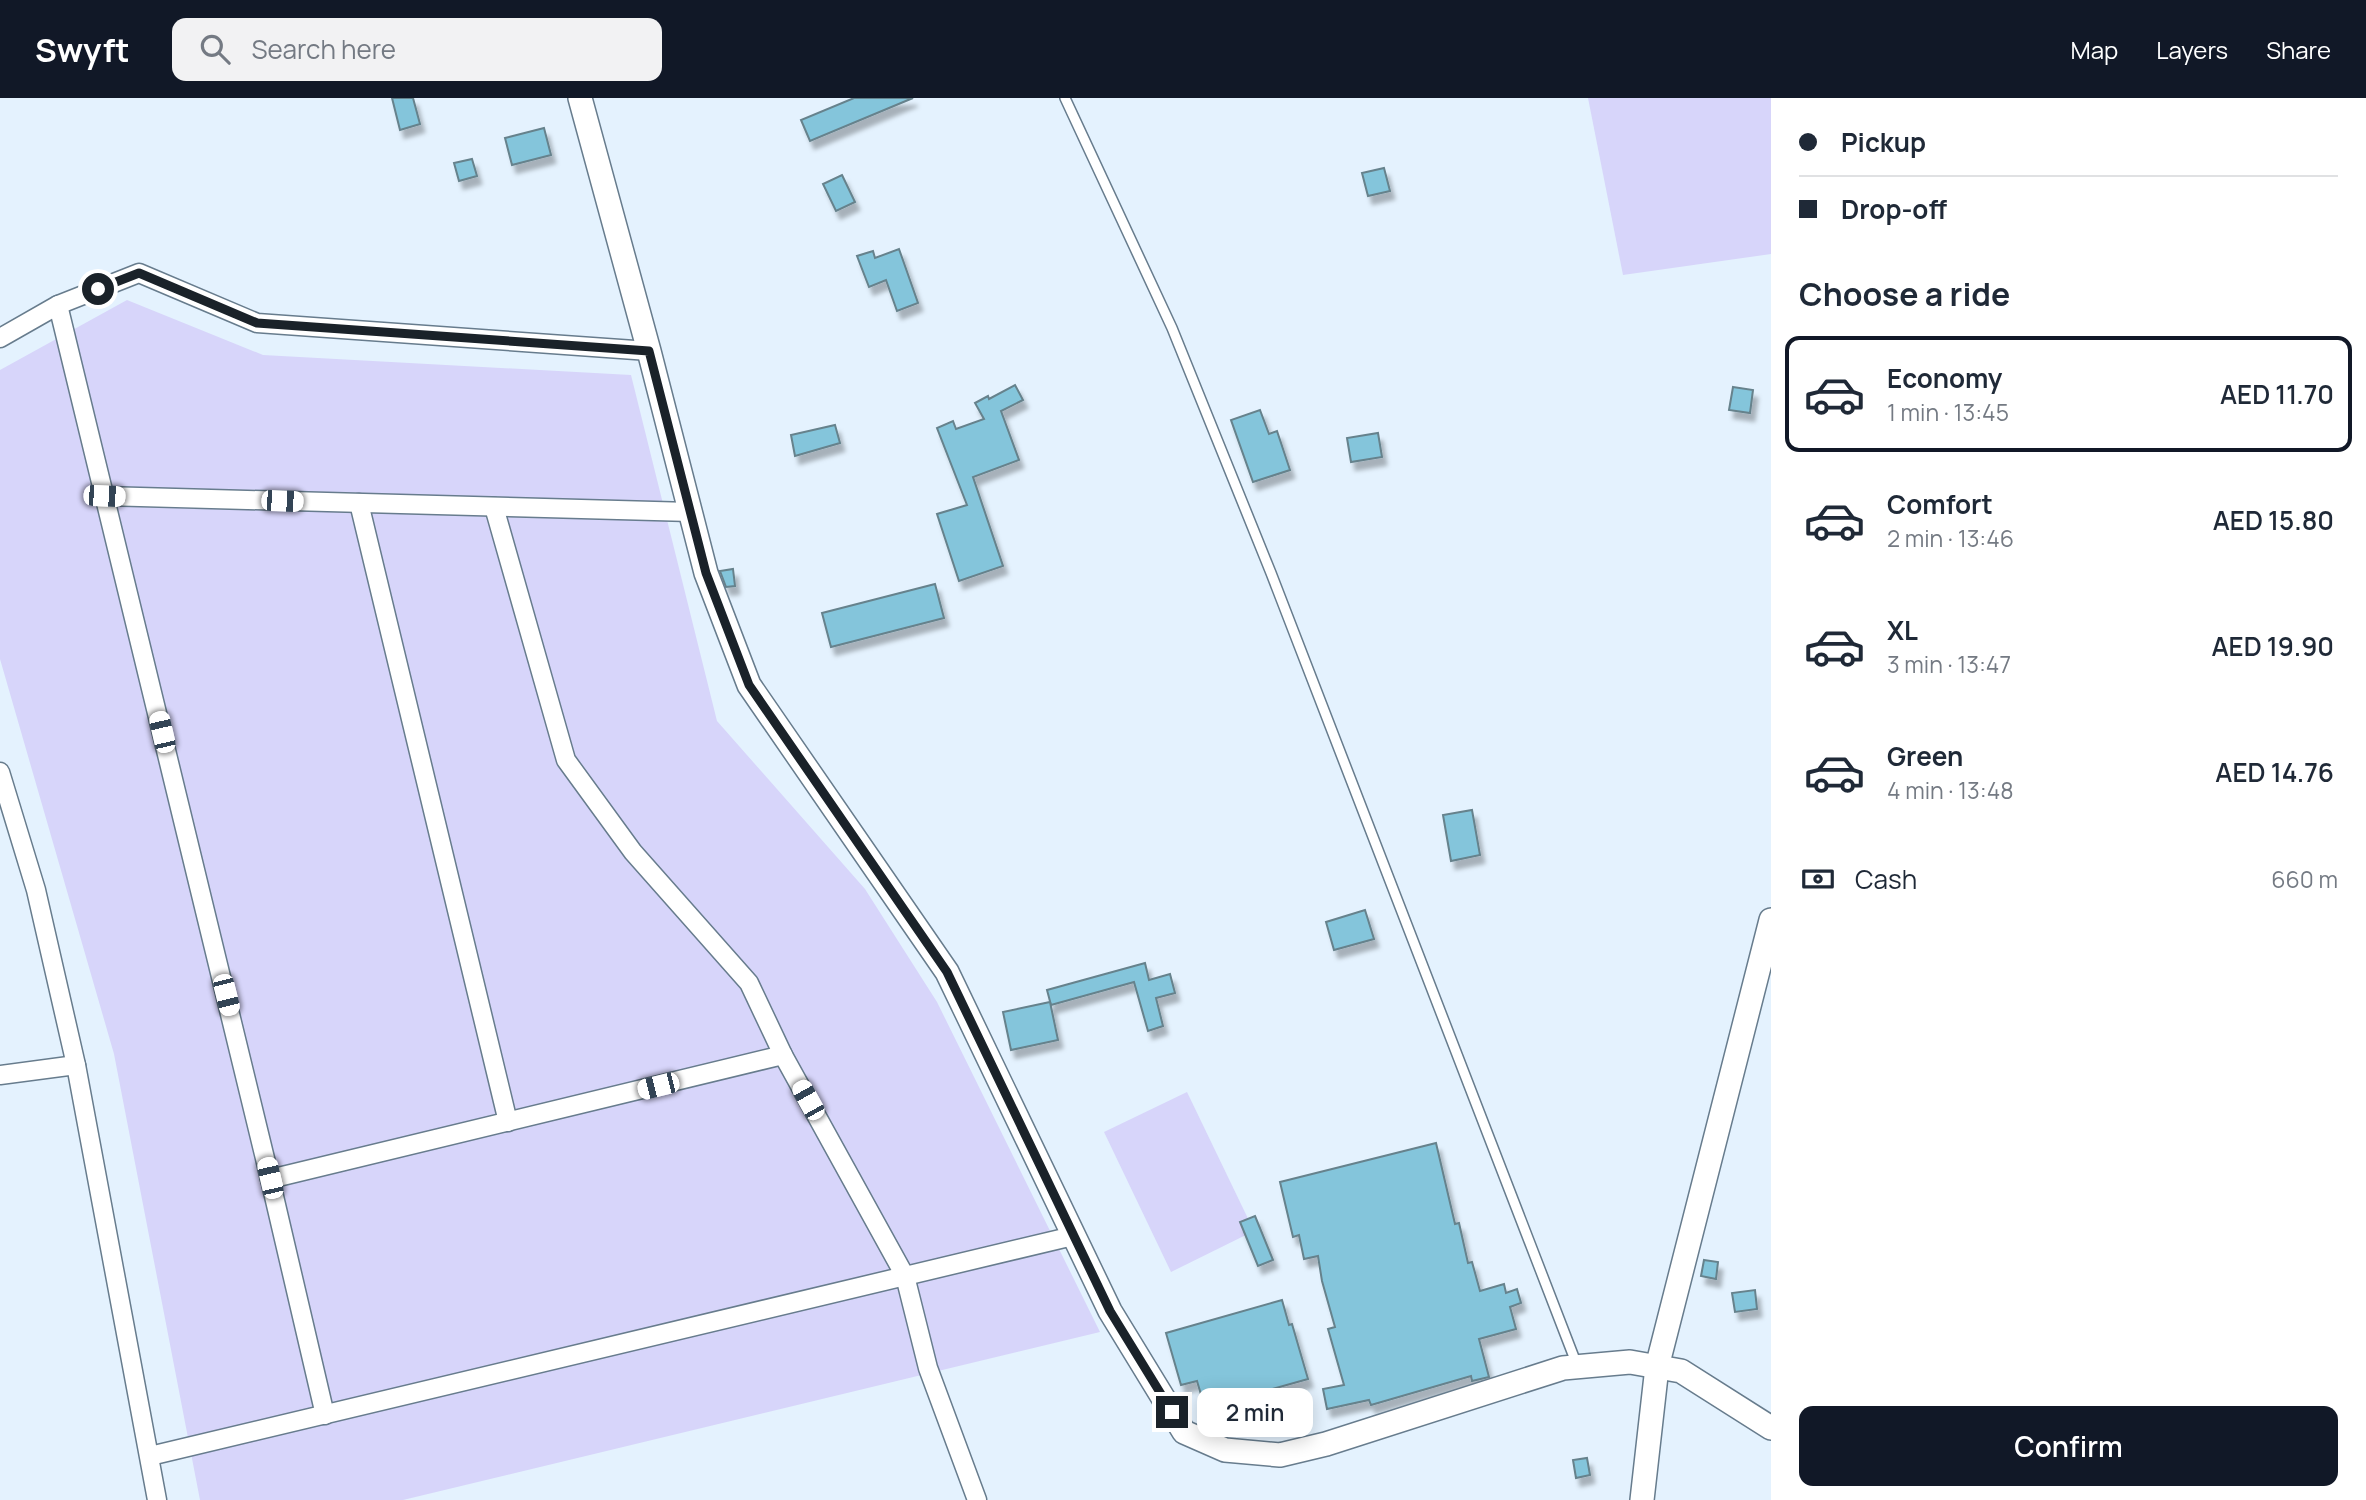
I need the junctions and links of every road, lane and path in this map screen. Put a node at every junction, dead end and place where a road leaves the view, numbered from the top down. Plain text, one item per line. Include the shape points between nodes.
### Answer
1 (580, 98) edge
2 (1065, 98) edge
3 (58, 304) junction
4 (0, 338) edge
5 (649, 351) junction
6 (104, 496) junction
7 (359, 503) junction
8 (494, 507) junction
9 (691, 512) junction
10 (0, 772) edge
11 (1771, 920) edge
12 (783, 1055) junction
13 (76, 1065) junction
14 (0, 1075) edge
15 (508, 1122) junction
16 (270, 1178) junction
17 (1073, 1236) junction
18 (905, 1276) junction
19 (1578, 1366) junction
20 (1657, 1367) junction
21 (325, 1415) junction
22 (1771, 1428) edge
23 (150, 1456) junction
24 (157, 1500) edge
25 (977, 1500) edge
26 (1642, 1500) edge

1 - 5 street
2 - 19 lane via 1172,328
3 - 4 street
3 - 5 street via 139,273 257,323
3 - 6 street
5 - 9 street
6 - 7 street
6 - 16 street
7 - 8 street
7 - 15 street
8 - 9 street
8 - 12 street via 566,760 633,852 749,983
9 - 17 street via 706,573 749,685 947,972
10 - 13 street via 36,890
11 - 20 street
12 - 15 street
12 - 18 street
13 - 14 street
13 - 23 street
15 - 16 street
16 - 21 street
17 - 18 street
17 - 19 street via 1110,1311 1184,1432 1225,1450 1280,1455
18 - 21 street
18 - 25 street via 928,1368
19 - 20 street via 1630,1362
20 - 22 street via 1681,1371
20 - 26 street
21 - 23 street
23 - 24 street

